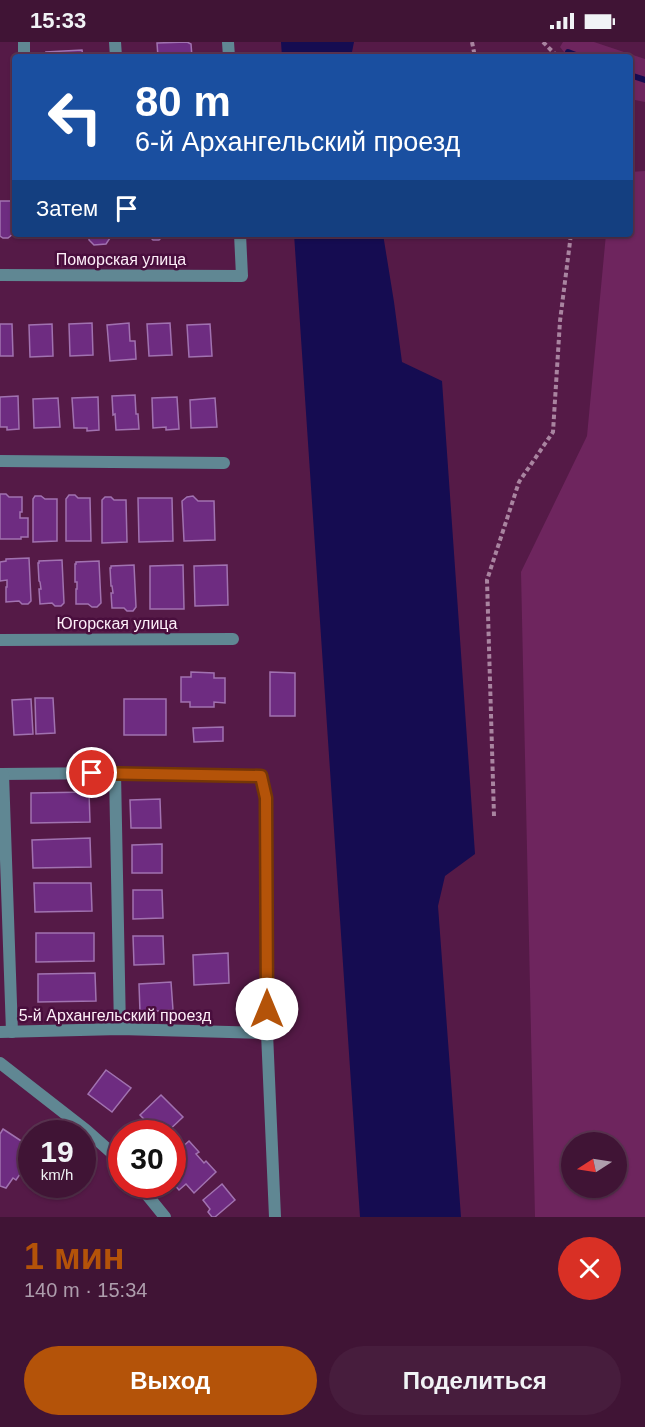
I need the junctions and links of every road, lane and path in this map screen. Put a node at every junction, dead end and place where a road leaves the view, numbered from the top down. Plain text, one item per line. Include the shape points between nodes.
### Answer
1 (543, 42) edge
2 (554, 54) edge
3 (240, 237) edge
4 (571, 237) edge
5 (0, 275) edge
6 (0, 462) edge
7 (224, 463) dead end
8 (233, 639) dead end
9 (0, 640) edge
10 (115, 773) junction
11 (2, 774) edge
12 (494, 816) dead end
13 (120, 1029) junction
14 (6, 1032) edge
15 (267, 1033) junction
16 (0, 1063) edge
17 (108, 1150) edge
18 (150, 1198) edge
19 (165, 1217) edge
20 (275, 1217) edge

1 - 2 path
3 - 5 street, Поморская улица via 242,276
4 - 12 path via 553,432 519,482 487,580
6 - 7 street
8 - 9 street, Югорская улица
10 - 11 street
10 - 13 street
10 - 15 street via 261,776 266,798
11 - 14 street
13 - 14 street, 5-й Архангельский проезд
13 - 15 street, 5-й Архангельский проезд
15 - 20 street
16 - 17 street
18 - 19 street

